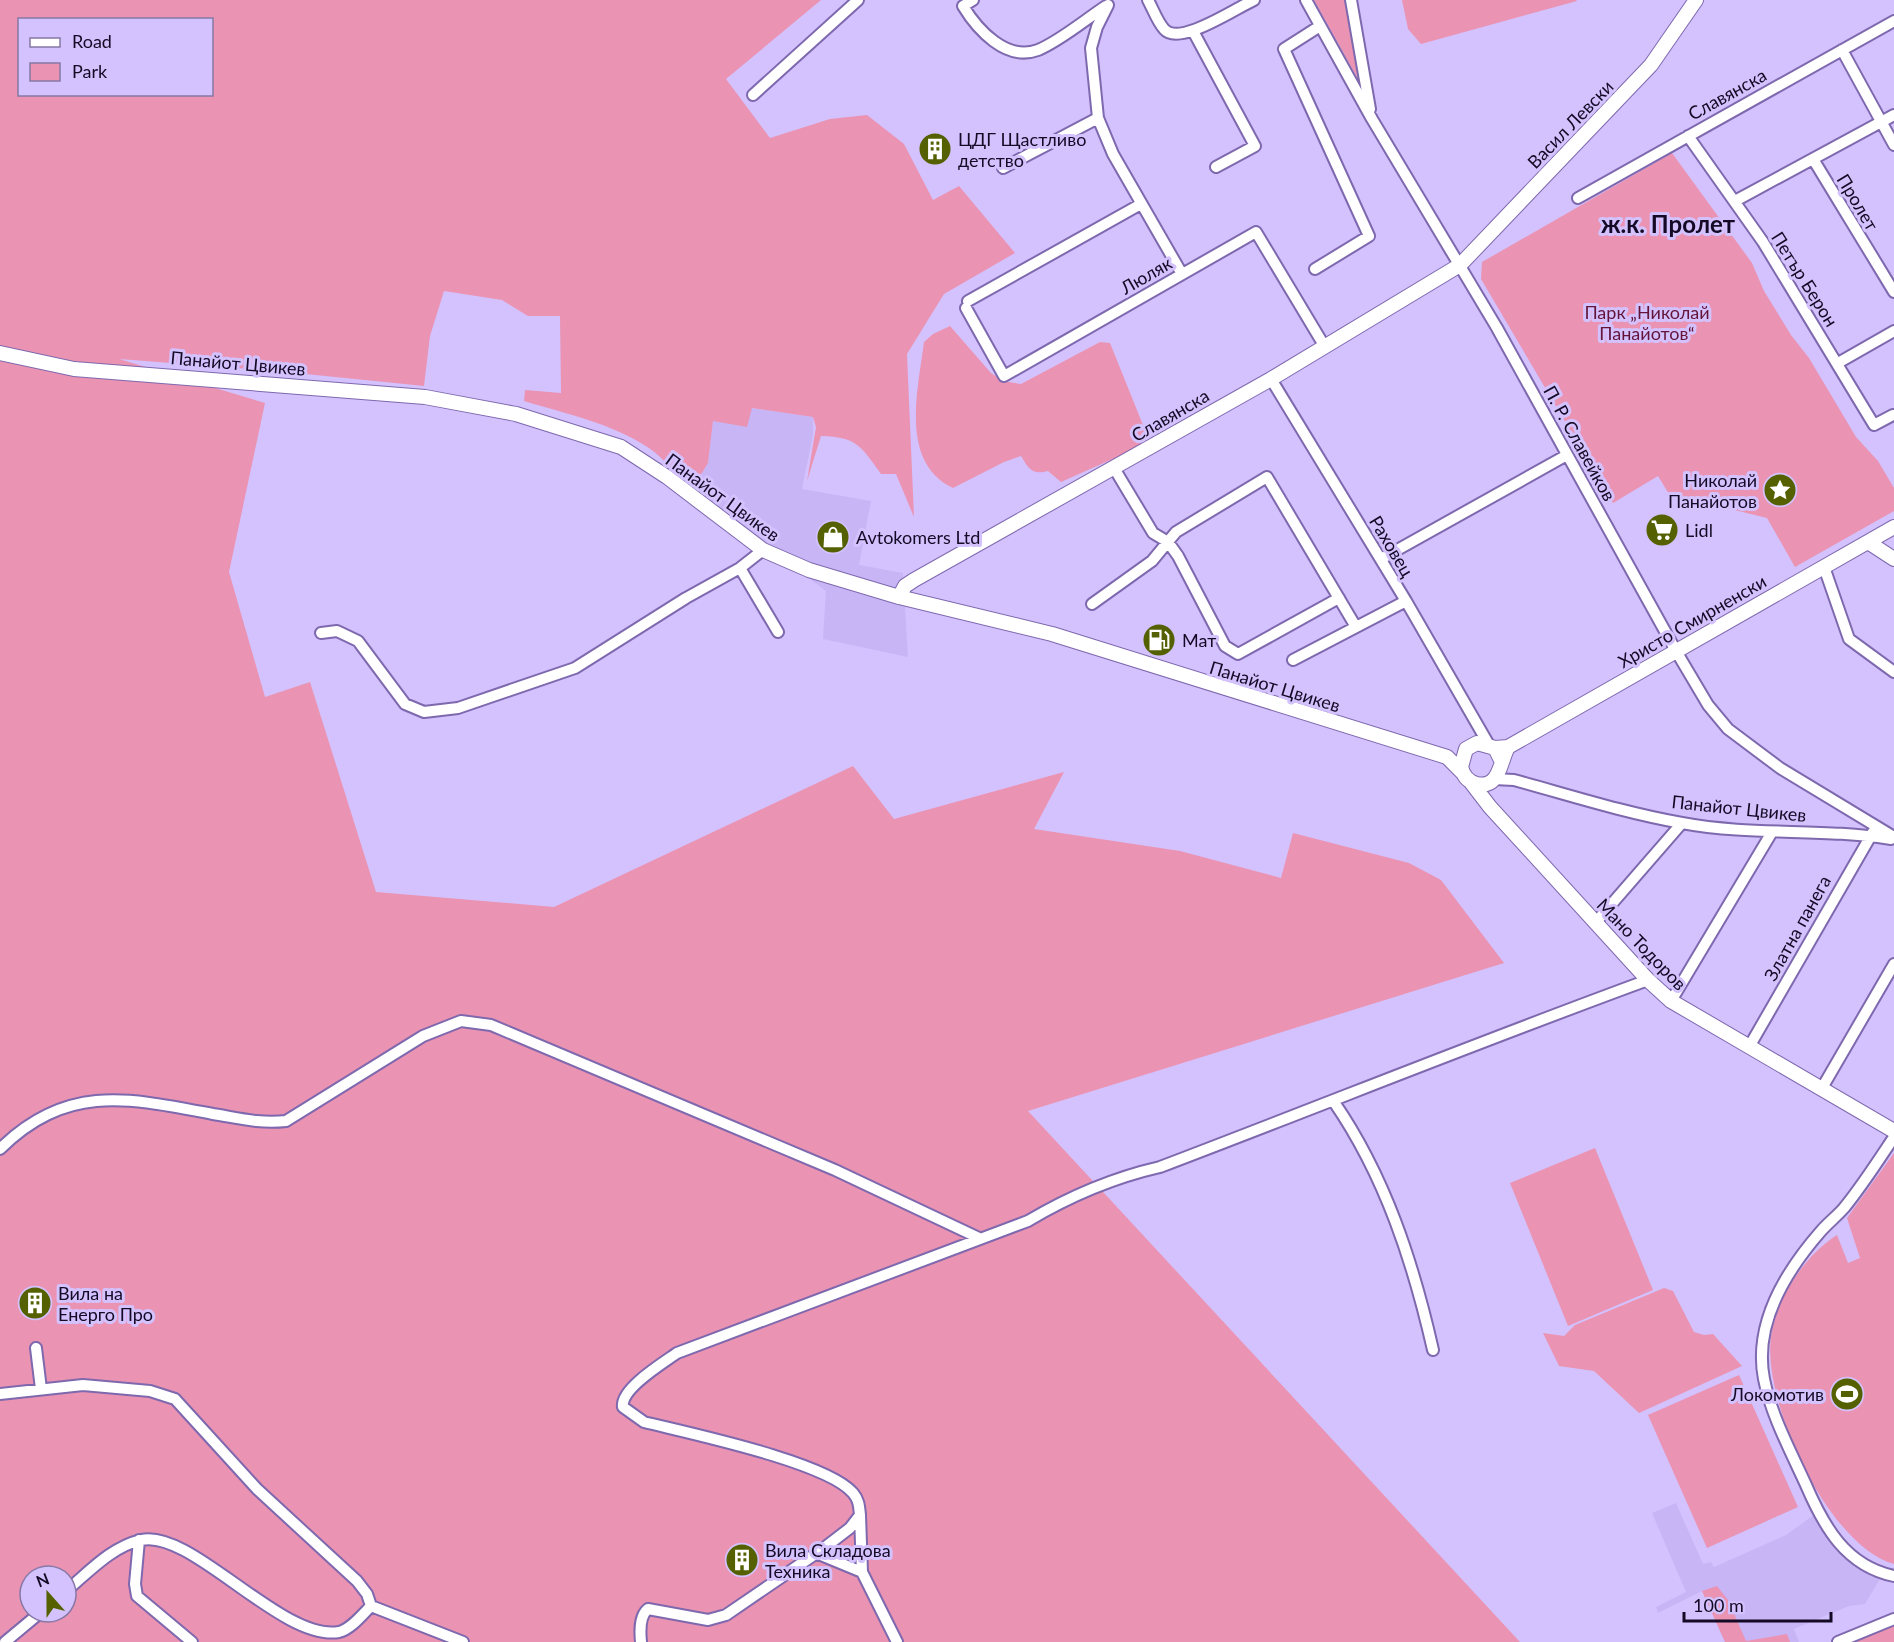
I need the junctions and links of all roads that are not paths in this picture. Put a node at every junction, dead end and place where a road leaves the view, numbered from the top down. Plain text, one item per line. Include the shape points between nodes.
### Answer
1 (858, 0) edge
2 (973, 0) edge
3 (1148, 0) edge
4 (1254, 0) edge
5 (1306, 0) edge
6 (1351, 0) edge
7 (1696, 0) edge
8 (1110, 2) edge
9 (1894, 21) edge
10 (1320, 26) junction
11 (1194, 31) junction
12 (1842, 50) junction
13 (753, 95) dead end
14 (1894, 115) edge
15 (1098, 118) junction
16 (1372, 119) junction
17 (1881, 122) junction
18 (1688, 136) junction
19 (1894, 145) edge
20 (1813, 159) junction
21 (1216, 167) dead end
22 (1003, 168) dead end
23 (1578, 198) dead end
24 (1735, 201) junction
25 (1141, 204) junction
26 (1460, 265) junction
27 (1315, 269) dead end
28 (1182, 274) junction
29 (1894, 292) edge
30 (1894, 330) edge
31 (1325, 347) junction
32 (0, 353) edge
33 (1838, 363) junction
34 (1271, 379) junction
35 (1893, 415) edge
36 (1567, 455) junction
37 (1114, 468) junction
38 (1894, 527) edge
39 (1168, 542) junction
40 (1868, 542) junction
41 (763, 550) junction
42 (1381, 559) junction
43 (1894, 560) edge
44 (1824, 567) junction
45 (740, 568) junction
46 (899, 597) junction
47 (1339, 598) junction
48 (1406, 601) junction
49 (1092, 604) dead end
50 (1356, 627) junction
51 (778, 632) dead end
52 (321, 633) dead end
53 (1676, 651) junction
54 (1293, 660) dead end
55 (1894, 672) edge
56 (1486, 744) junction
57 (1447, 757) junction
58 (1502, 763) junction
59 (1466, 777) junction
60 (1514, 780) junction
61 (1490, 782) junction
62 (1486, 801) junction
63 (1682, 824) junction
64 (1772, 832) junction
65 (1873, 832) junction
66 (1894, 838) edge
67 (1596, 922) junction
68 (1894, 964) edge
69 (1648, 980) junction
70 (1671, 1001) junction
71 (1749, 1047) junction
72 (1821, 1088) junction
73 (1334, 1102) junction
74 (1894, 1131) edge
75 (1894, 1137) edge
76 (0, 1149) edge
77 (980, 1238) junction
78 (36, 1348) dead end
79 (1433, 1350) dead end
80 (41, 1389) junction
81 (0, 1394) edge
82 (860, 1515) junction
83 (139, 1540) junction
84 (816, 1553) junction
85 (862, 1572) junction
86 (1894, 1576) edge
87 (78, 1581) edge
88 (371, 1606) junction
89 (1894, 1619) edge
90 (27, 1624) edge
91 (5, 1642) edge
92 (192, 1642) edge
93 (463, 1642) edge
94 (641, 1642) edge
95 (897, 1642) edge
96 (1838, 1642) edge

1 - 13 street
2 - 8 street via 963,6 987,38 1021,51 1037,50
3 - 11 street via 1165,31 1175,36
4 - 11 street
5 - 10 street, П. Р. Славейков
6 - 16 street
7 - 26 street, Васил Левски via 1651,65
8 - 15 street via 1091,48
9 - 12 street, Славянска
10 - 16 street, П. Р. Славейков
10 - 27 street via 1284,49 1369,236
11 - 21 street via 1255,146
12 - 17 street
12 - 18 street, Славянска
14 - 17 street
15 - 22 street
15 - 25 street
16 - 26 street, П. Р. Славейков
17 - 19 street
17 - 20 street
18 - 23 street, Славянска
18 - 24 street, Петър Берон
20 - 24 street
20 - 29 street, Пролет
24 - 33 street, Петър Берон
25 - 28 street
25 - 28 street, Люляк via 967,305 1004,376
26 - 31 street, Славянска
26 - 36 street, П. Р. Славейков
28 - 31 street, Люляк via 1256,232
30 - 33 street
31 - 34 street, Славянска
32 - 41 street, Панайот Цвикев via 74,369 425,397 516,414 621,447
33 - 35 street, Петър Берон via 1874,425
34 - 37 street, Славянска
34 - 42 street, Раховец
36 - 42 street
36 - 53 street, П. Р. Славейков
37 - 39 street via 1153,533
37 - 46 street, Славянска via 914,580
38 - 40 street, Христо Смирненски
39 - 47 street via 1225,646 1238,654
39 - 47 street via 1176,532 1267,477
39 - 49 street via 1152,561
40 - 43 street
40 - 44 street, Христо Смирненски
41 - 45 street
41 - 46 street, Панайот Цвикев via 809,570
42 - 48 street, Раховец
44 - 53 street, Христо Смирненски
44 - 55 street via 1849,639
45 - 51 street
45 - 52 street via 575,668 458,708 424,712 405,704 358,641 337,631
46 - 57 street, Панайот Цвикев via 1052,634
47 - 50 street
48 - 50 street
48 - 56 street, Раховец
50 - 54 street
53 - 56 street, Христо Смирненски
53 - 65 street, П. Р. Славейков via 1708,705 1728,729
56 - 57 street
56 - 58 street
56 - 59 street via 1461,761
57 - 59 street, Панайот Цвикев
58 - 60 street
58 - 61 street
59 - 61 street
59 - 62 street, Мано Тодоров
60 - 61 street, Панайот Цвикев
60 - 63 street, Панайот Цвикев
61 - 62 street
62 - 67 street, Мано Тодоров
63 - 64 street, Панайот Цвикев
63 - 67 street
64 - 65 street, Панайот Цвикев
64 - 70 street
65 - 66 street, Панайот Цвикев
65 - 71 street, Златна панега
67 - 69 street, Мано Тодоров
68 - 72 street
69 - 70 street, Мано Тодоров
69 - 73 street
70 - 71 street, Мано Тодоров
71 - 72 street, Мано Тодоров
72 - 74 street, Мано Тодоров
73 - 77 street via 1066,1198 1028,1221
73 - 79 street via 1353,1131 1397,1226 1418,1286
75 - 86 street via 1844,1209 1796,1262 1778,1293 1765,1330 1763,1366 1767,1394 1821,1518 1845,1552 1883,1574
76 - 77 street via 16,1133 52,1112 80,1102 106,1099 153,1103 264,1123 285,1121 423,1036 461,1021 491,1025 614,1075 835,1170
77 - 82 street via 677,1353 625,1396 623,1407 644,1422 730,1444 836,1480 853,1493
78 - 80 street
80 - 81 street
80 - 88 street via 82,1385 150,1391 175,1399 257,1489 357,1581 368,1594
82 - 84 street via 850,1528
82 - 85 street
83 - 87 street via 121,1546
83 - 88 street via 170,1542 257,1601 310,1631 340,1632
83 - 92 street via 137,1596
84 - 85 street
84 - 94 street via 740,1607 717,1618 644,1612
85 - 95 street
88 - 93 street
89 - 96 street
90 - 91 street

